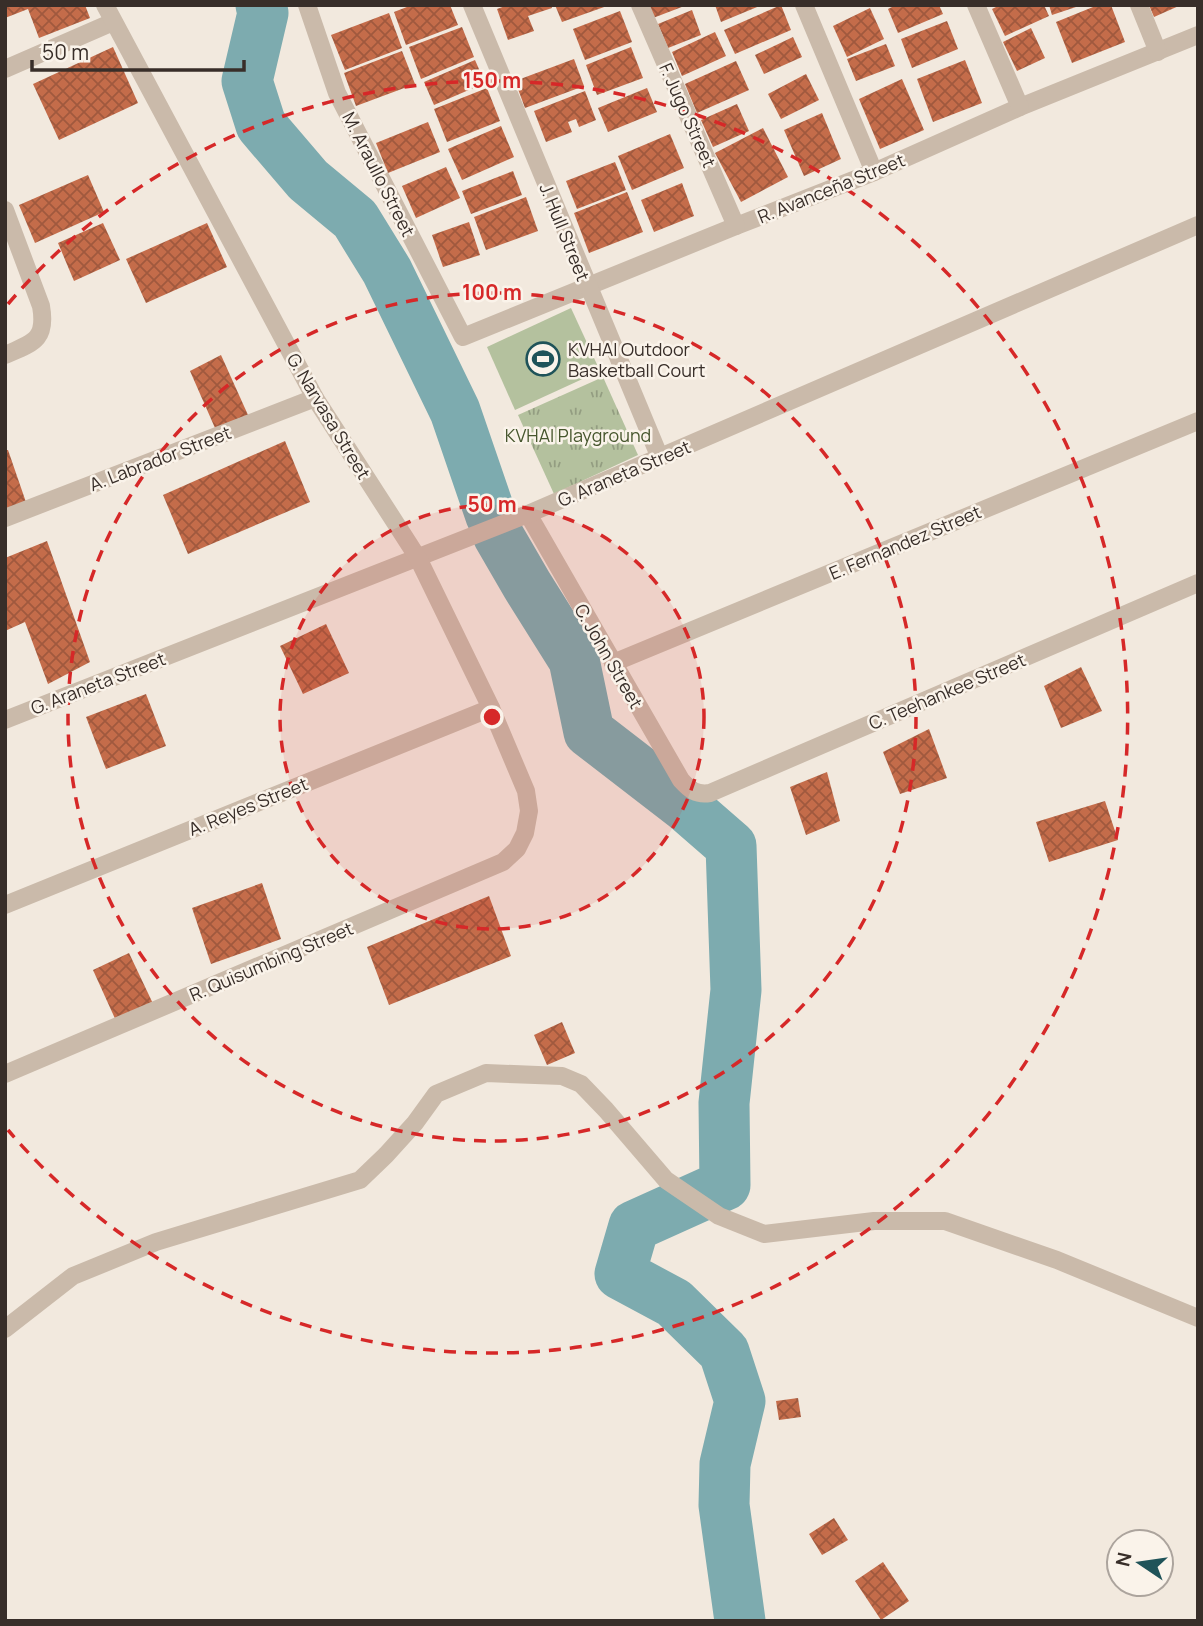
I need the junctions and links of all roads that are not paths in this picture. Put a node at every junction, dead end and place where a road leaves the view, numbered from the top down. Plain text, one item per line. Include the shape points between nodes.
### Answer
1 (307, 5) edge
2 (472, 5) edge
3 (639, 5) edge
4 (804, 5) edge
5 (976, 5) edge
6 (1139, 5) edge
7 (109, 13) edge
8 (1198, 35) edge
9 (1158, 52) junction
10 (5, 69) edge
11 (1020, 107) junction
12 (874, 172) junction
13 (5, 210) edge
14 (1198, 225) edge
15 (736, 226) junction
16 (588, 287) junction
17 (463, 337) joint
18 (5, 355) edge
19 (315, 398) junction
20 (1198, 421) edge
21 (660, 458) junction
22 (528, 514) junction
23 (5, 518) edge
24 (418, 558) junction
25 (1198, 583) edge
26 (613, 663) junction
27 (491, 708) junction
28 (5, 719) edge
29 (695, 793) joint
30 (525, 833) joint
31 (5, 905) edge
32 (5, 1074) edge
33 (1198, 1318) edge
34 (5, 1329) edge

1 - 17 street, M. Araullo Street via 337,93
2 - 16 street, J. Hull Street
3 - 15 street, F. Jugo Street
4 - 12 street
5 - 11 street
6 - 9 street
7 - 10 street
7 - 19 street, G. Narvasa Street
8 - 9 street, R. Avanceña Street
9 - 11 street, R. Avanceña Street
11 - 12 street, R. Avanceña Street
12 - 15 street, R. Avanceña Street
13 - 18 street via 43,317 36,340
14 - 21 street, G. Araneta Street
15 - 16 street, R. Avanceña Street
16 - 17 street, R. Avanceña Street
16 - 21 street, J. Hull Street
19 - 23 street, A. Labrador Street
19 - 24 street, G. Narvasa Street
20 - 26 street, E. Fernandez Street
21 - 22 street, G. Araneta Street
22 - 24 street, G. Araneta Street
22 - 26 street, C. John Street
24 - 27 street, G. Narvasa Street
24 - 28 street, G. Araneta Street
25 - 29 street, C. Teehankee Street via 710,793
26 - 29 street, C. John Street via 681,780
27 - 30 street, G. Narvasa Street via 526,791
27 - 31 street, A. Reyes Street
30 - 32 street, R. Quisumbing Street via 503,862
33 - 34 street via 1056,1260 945,1222 873,1221 764,1234 719,1216 666,1180 581,1084 562,1076 486,1073 436,1094 360,1180 156,1242 73,1276

